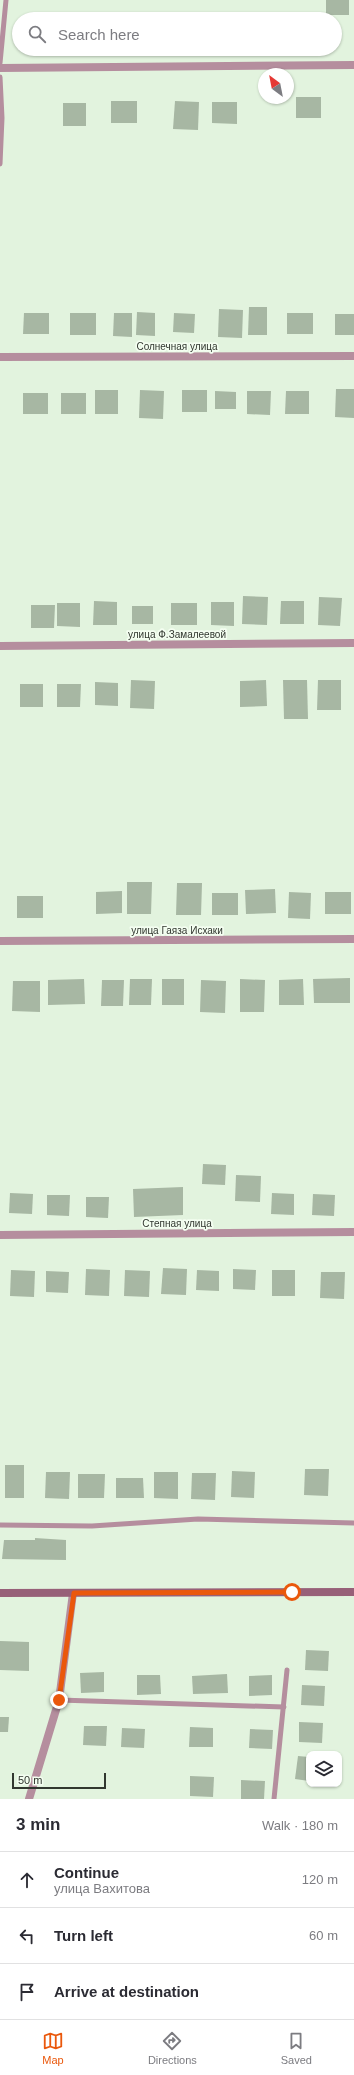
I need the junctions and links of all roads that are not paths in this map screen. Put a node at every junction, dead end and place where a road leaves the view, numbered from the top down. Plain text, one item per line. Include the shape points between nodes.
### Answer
1 (6, 0) edge
2 (0, 63) edge
3 (354, 65) edge
4 (0, 68) edge
5 (0, 77) edge
6 (0, 164) edge
7 (354, 356) edge
8 (0, 357) edge
9 (354, 643) edge
10 (0, 646) edge
11 (354, 939) edge
12 (0, 941) edge
13 (354, 1232) edge
14 (0, 1235) edge
15 (354, 1523) edge
16 (0, 1525) edge
17 (354, 1592) edge
18 (0, 1593) edge
19 (74, 1593) junction
20 (287, 1670) dead end
21 (59, 1700) junction
22 (284, 1707) junction
23 (29, 1799) edge
24 (274, 1799) edge

1 - 2 lane
3 - 4 street
5 - 6 lane
7 - 8 street, Солнечная улица
9 - 10 street, улица Ф.Замалеевой
11 - 12 street, улица Гаяза Исхаки
13 - 14 street, Степная улица
15 - 16 lane via 198,1519 92,1526
17 - 19 main road
18 - 19 main road
19 - 21 street
20 - 22 lane
21 - 22 lane
21 - 23 street
22 - 24 lane

